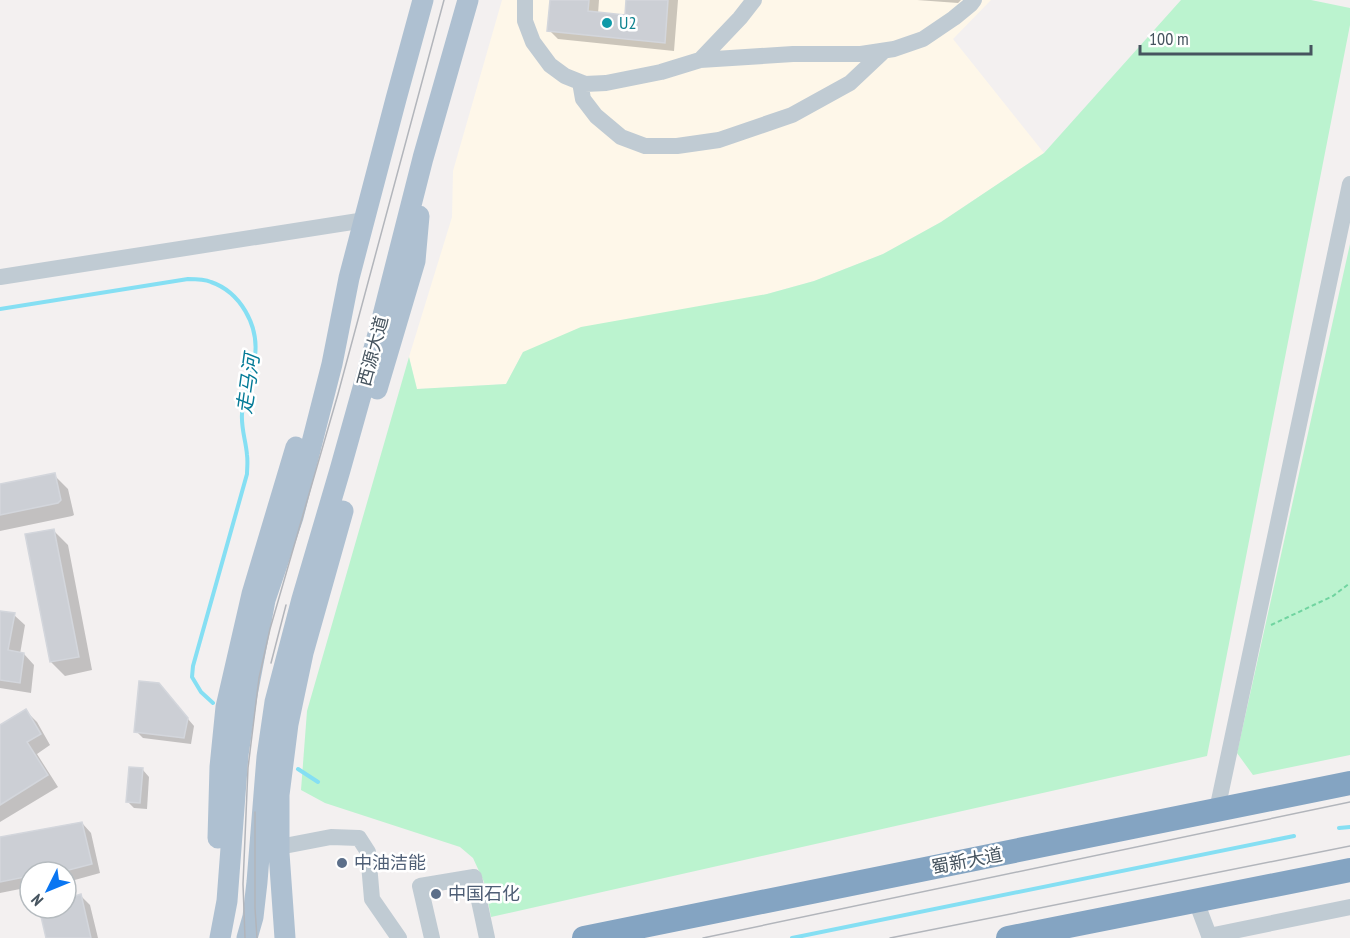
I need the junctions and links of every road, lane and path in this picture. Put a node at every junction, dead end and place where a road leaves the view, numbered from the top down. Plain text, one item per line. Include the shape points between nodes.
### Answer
1 (423, 0) edge
2 (468, 0) edge
3 (525, 0) edge
4 (754, 0) edge
5 (974, 0) edge
6 (885, 50) junction
7 (700, 60) junction
8 (580, 82) junction
9 (423, 158) junction
10 (1350, 184) edge
11 (365, 220) junction
12 (0, 277) edge
13 (349, 278) junction
14 (1350, 584) edge
15 (1255, 633) junction
16 (1350, 783) edge
17 (1217, 810) junction
18 (279, 847) junction
19 (1350, 870) edge
20 (1196, 901) junction
21 (1350, 907) edge
22 (287, 935) edge
23 (1210, 937) edge
24 (221, 938) edge
25 (247, 938) edge
26 (399, 938) edge
27 (432, 938) edge
28 (487, 938) edge
29 (584, 938) edge
30 (1008, 938) edge

1 - 11 main road, 西源大道
2 - 9 main road, 西源大道
3 - 8 street via 525,21 534,42 550,65
4 - 7 street
5 - 6 street via 923,39
6 - 7 street
6 - 8 street via 850,83 792,115 719,140 676,146 645,146 621,137 583,99
7 - 8 street via 606,84
9 - 18 main road via 415,261 303,653 288,724 280,785
9 - 25 main road, 西源大道 via 275,702 253,917
10 - 15 street
11 - 12 street
11 - 13 main road, 西源大道
13 - 24 main road, 西源大道 via 332,364 293,517 265,600 238,755
13 - 24 main road via 252,594 226,707 218,843
14 - 15 path
15 - 17 street
16 - 17 highway, 蜀新大道
17 - 29 highway, 蜀新大道
18 - 22 main road
18 - 26 street via 331,837 359,838 368,852 372,899
19 - 20 highway
20 - 23 street
20 - 30 highway
21 - 23 street
27 - 28 street via 420,886 474,877

